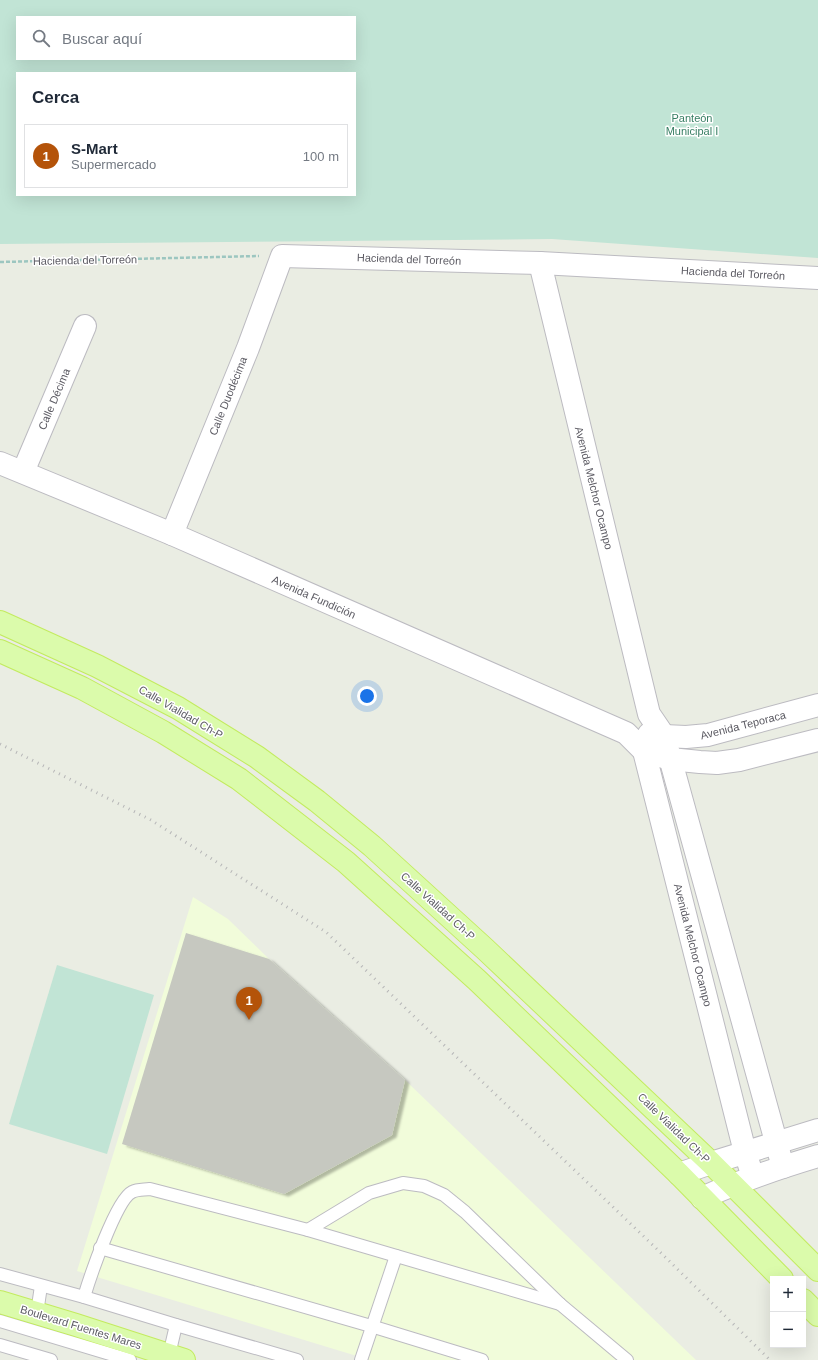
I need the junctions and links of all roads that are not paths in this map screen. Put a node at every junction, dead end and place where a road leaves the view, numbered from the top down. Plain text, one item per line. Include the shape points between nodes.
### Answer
1 (282, 256) joint
2 (540, 263) junction
3 (818, 278) edge
4 (85, 326) dead end
5 (0, 463) edge
6 (23, 472) junction
7 (172, 534) junction
8 (0, 622) edge
9 (0, 651) edge
10 (818, 705) edge
11 (645, 733) junction
12 (818, 740) edge
13 (670, 760) junction
14 (818, 1130) edge
15 (776, 1142) junction
16 (745, 1152) junction
17 (818, 1156) edge
18 (711, 1162) junction
19 (783, 1167) junction
20 (679, 1174) junction
21 (753, 1177) junction
22 (731, 1185) junction
23 (702, 1198) junction
24 (308, 1230) junction
25 (100, 1248) junction
26 (396, 1256) junction
27 (818, 1270) edge
28 (0, 1274) edge
29 (779, 1276) edge
30 (41, 1286) junction
31 (84, 1297) junction
32 (0, 1302) edge
33 (806, 1303) edge
34 (560, 1304) junction
35 (37, 1314) junction
36 (818, 1315) edge
37 (0, 1321) edge
38 (176, 1326) junction
39 (371, 1326) junction
40 (0, 1345) edge
41 (176, 1358) edge
42 (51, 1360) edge
43 (130, 1360) edge
44 (297, 1360) edge
45 (361, 1360) edge
46 (482, 1360) edge
47 (627, 1360) edge

1 - 2 street, Hacienda del Torreón
1 - 7 street, Calle Duodécima via 248,348
2 - 3 street, Hacienda del Torreón
2 - 11 street, Avenida Melchor Ocampo
4 - 6 street, Calle Décima
5 - 6 street, Avenida Fundición
6 - 7 street, Avenida Fundición
7 - 11 street, Avenida Fundición
8 - 18 main road, Calle Vialidad Ch-P via 97,666 178,708 258,758 317,801 372,846 485,949
9 - 20 main road via 82,688 163,732 239,779 352,867 477,980
10 - 11 street, Avenida Teporaca via 708,736 686,737
11 - 13 street, Avenida Melchor Ocampo
11 - 16 street, Avenida Melchor Ocampo
12 - 13 street via 739,760
13 - 15 street, Avenida Melchor Ocampo
14 - 15 street
15 - 16 street
15 - 19 street, Avenida Melchor Ocampo
16 - 18 street
16 - 21 street, Avenida Melchor Ocampo
17 - 19 street
18 - 20 street
18 - 22 main road, Calle Vialidad Ch-P
19 - 21 street
20 - 23 main road
21 - 22 street
22 - 23 street
22 - 27 main road, Calle Vialidad Ch-P
23 - 29 main road
24 - 25 lane via 150,1189 131,1192 122,1204
24 - 26 lane
24 - 34 lane via 369,1193 403,1183 424,1186 444,1195 465,1212
25 - 31 lane
25 - 39 lane
26 - 34 lane
26 - 39 lane
28 - 30 lane
30 - 31 lane
30 - 35 lane
31 - 38 lane
32 - 35 main road, Boulevard Fuentes Mares
33 - 36 main road
34 - 47 lane
35 - 41 main road, Boulevard Fuentes Mares
37 - 43 lane
38 - 41 lane
38 - 44 lane
39 - 45 lane
39 - 46 lane
40 - 42 lane

